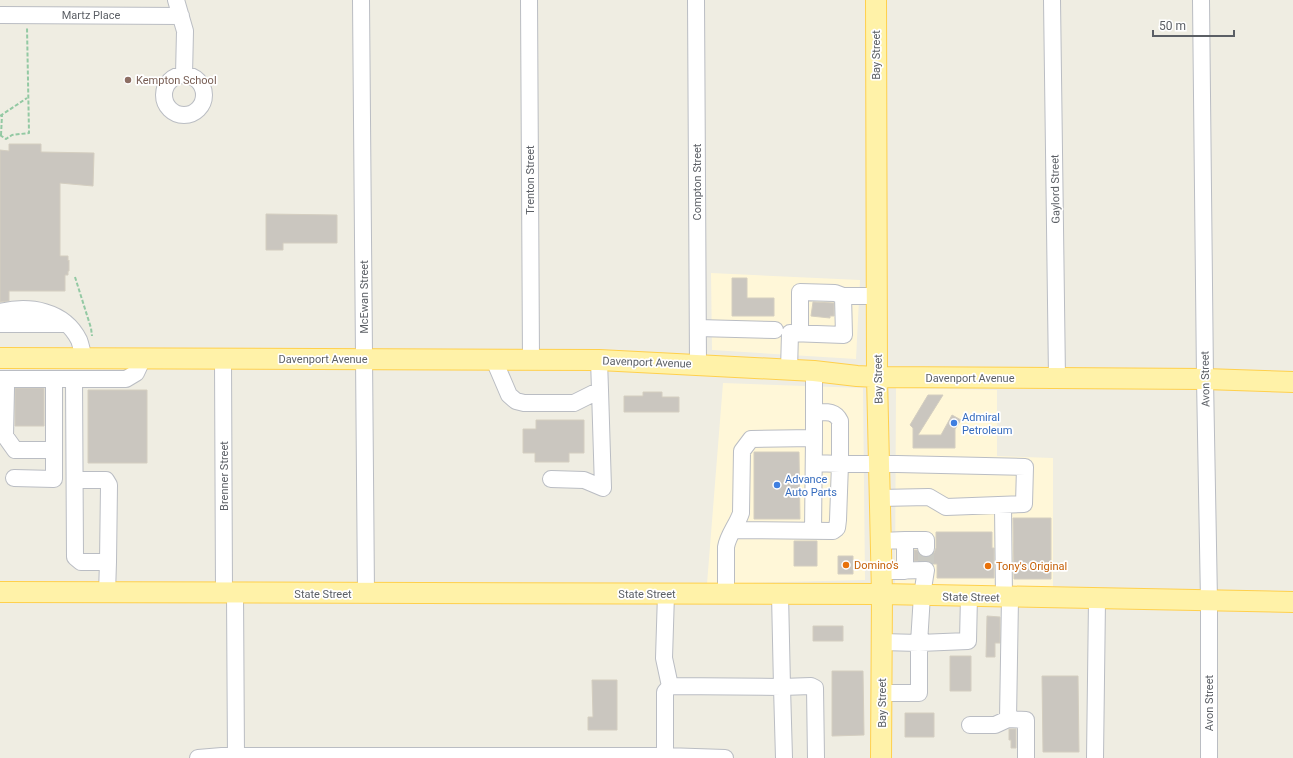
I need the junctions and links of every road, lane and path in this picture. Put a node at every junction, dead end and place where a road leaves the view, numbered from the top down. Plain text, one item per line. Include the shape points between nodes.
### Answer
1 (176, 0) edge
2 (362, 0) edge
3 (528, 0) edge
4 (696, 0) edge
5 (876, 0) edge
6 (1052, 0) edge
7 (1201, 0) edge
8 (0, 15) edge
9 (181, 16) junction
10 (27, 26) dead end
11 (184, 75) dead end
12 (27, 98) junction
13 (1, 115) edge
14 (0, 135) edge
15 (75, 277) dead end
16 (843, 296) junction
17 (877, 296) junction
18 (0, 312) edge
19 (0, 324) edge
20 (65, 324) junction
21 (698, 328) junction
22 (775, 330) dead end
23 (800, 333) junction
24 (88, 350) junction
25 (0, 358) edge
26 (143, 358) junction
27 (223, 359) junction
28 (364, 359) junction
29 (494, 360) junction
30 (531, 360) junction
31 (599, 360) junction
32 (698, 364) junction
33 (789, 370) junction
34 (814, 371) junction
35 (877, 377) junction
36 (1057, 378) junction
37 (2, 379) edge
38 (54, 379) junction
39 (74, 379) junction
40 (1205, 379) junction
41 (1293, 382) edge
42 (600, 390) junction
43 (814, 412) junction
44 (2, 436) edge
45 (814, 438) junction
46 (54, 450) junction
47 (814, 463) junction
48 (840, 464) junction
49 (879, 464) junction
50 (14, 478) dead end
51 (551, 479) dead end
52 (75, 480) junction
53 (879, 498) junction
54 (1003, 506) junction
55 (732, 530) junction
56 (813, 531) junction
57 (905, 540) junction
58 (880, 541) junction
59 (926, 544) dead end
60 (108, 562) junction
61 (881, 571) junction
62 (905, 571) junction
63 (0, 592) edge
64 (107, 593) junction
65 (230, 593) junction
66 (366, 594) junction
67 (666, 594) junction
68 (726, 594) junction
69 (780, 594) junction
70 (882, 594) junction
71 (922, 595) junction
72 (969, 596) junction
73 (1007, 597) junction
74 (1097, 600) junction
75 (1209, 601) junction
76 (1293, 602) edge
77 (882, 642) junction
78 (919, 643) junction
79 (670, 686) junction
80 (782, 687) junction
81 (882, 693) junction
82 (1008, 719) junction
83 (970, 725) dead end
84 (665, 756) junction
85 (236, 757) edge
86 (198, 758) edge
87 (574, 758) edge
88 (725, 758) edge
89 (784, 758) edge
90 (816, 758) edge
91 (882, 758) edge
92 (1026, 758) edge
93 (1095, 758) edge
94 (1209, 758) edge

1 - 9 street
2 - 28 street, McEwan Street
3 - 30 street, Trenton Street
4 - 21 street, Compton Street
5 - 17 main road, Bay Street
6 - 36 street, Gaylord Street
7 - 40 street, Avon Street
8 - 9 street, Martz Place
9 - 11 street via 185,31
10 - 12 path
12 - 13 path
12 - 14 path via 29,133 12,135 6,139
13 - 14 path
15 - 24 path via 91,328
16 - 17 street
16 - 23 street via 844,334
16 - 23 street via 835,293 800,292
17 - 35 main road, Bay Street
18 - 20 street via 19,309 40,310 52,314
19 - 20 street
20 - 24 street
21 - 22 street
21 - 32 street, Compton Street
23 - 33 street via 790,333
24 - 25 main road, Davenport Avenue
24 - 26 main road, Davenport Avenue
26 - 27 main road, Davenport Avenue
26 - 39 street via 136,373 126,379
27 - 28 main road, Davenport Avenue
27 - 65 street, Brenner Street
28 - 29 main road, Davenport Avenue
28 - 66 street, McEwan Street
29 - 30 main road, Davenport Avenue
29 - 42 street via 509,395 516,401 574,404
30 - 31 main road, Davenport Avenue
31 - 32 main road, Davenport Avenue
31 - 42 street
32 - 33 main road, Davenport Avenue
33 - 34 main road, Davenport Avenue
34 - 35 main road, Davenport Avenue
34 - 43 street
35 - 36 main road, Davenport Avenue
35 - 49 main road, Bay Street
36 - 40 main road, Davenport Avenue
37 - 38 street
37 - 44 street via 6,388
38 - 39 street
38 - 46 street
39 - 52 street
40 - 41 main road, Davenport Avenue
40 - 75 street, Avon Street
42 - 51 street via 603,488 584,480
43 - 45 street
43 - 48 street via 833,412 838,416
44 - 46 street via 15,450
45 - 47 street
45 - 55 street via 758,438 751,439 746,444 742,451 741,513
46 - 50 street via 54,479
47 - 48 street
47 - 56 street
48 - 49 street
48 - 56 street via 837,528 833,531
49 - 53 main road, Bay Street
49 - 54 street via 1025,467 1024,504
52 - 60 street via 75,557 81,562
52 - 60 street via 106,480 109,485
53 - 54 street via 929,497 946,507
53 - 58 main road, Bay Street
54 - 73 street
55 - 56 street
55 - 68 street via 726,547
57 - 58 street
57 - 59 street
57 - 62 street
58 - 61 main road, Bay Street
60 - 64 street
61 - 62 street
61 - 70 main road, Bay Street
62 - 71 street via 926,567
63 - 64 main road, State Street
64 - 65 main road, State Street
65 - 66 main road, State Street
65 - 85 street, Brenner Street
66 - 67 main road, State Street
67 - 68 main road, State Street
67 - 79 street via 664,658
68 - 69 main road, State Street
69 - 70 main road, State Street
69 - 80 street
70 - 71 main road, State Street
70 - 77 main road, Bay Street
71 - 72 main road, State Street
71 - 78 street
72 - 73 main road, State Street
72 - 78 street via 968,641
73 - 74 main road, State Street
73 - 82 street
74 - 75 main road, State Street
74 - 93 street
75 - 76 main road, State Street
75 - 94 street, Avon Street
77 - 78 street
77 - 81 main road, Bay Street
78 - 81 street via 919,693
79 - 80 street
79 - 84 street via 665,692
80 - 89 street
80 - 90 street via 815,688
81 - 91 main road, Bay Street
82 - 83 street via 995,725
82 - 92 street via 1026,720
84 - 87 street
84 - 88 street
85 - 86 street
85 - 87 street

